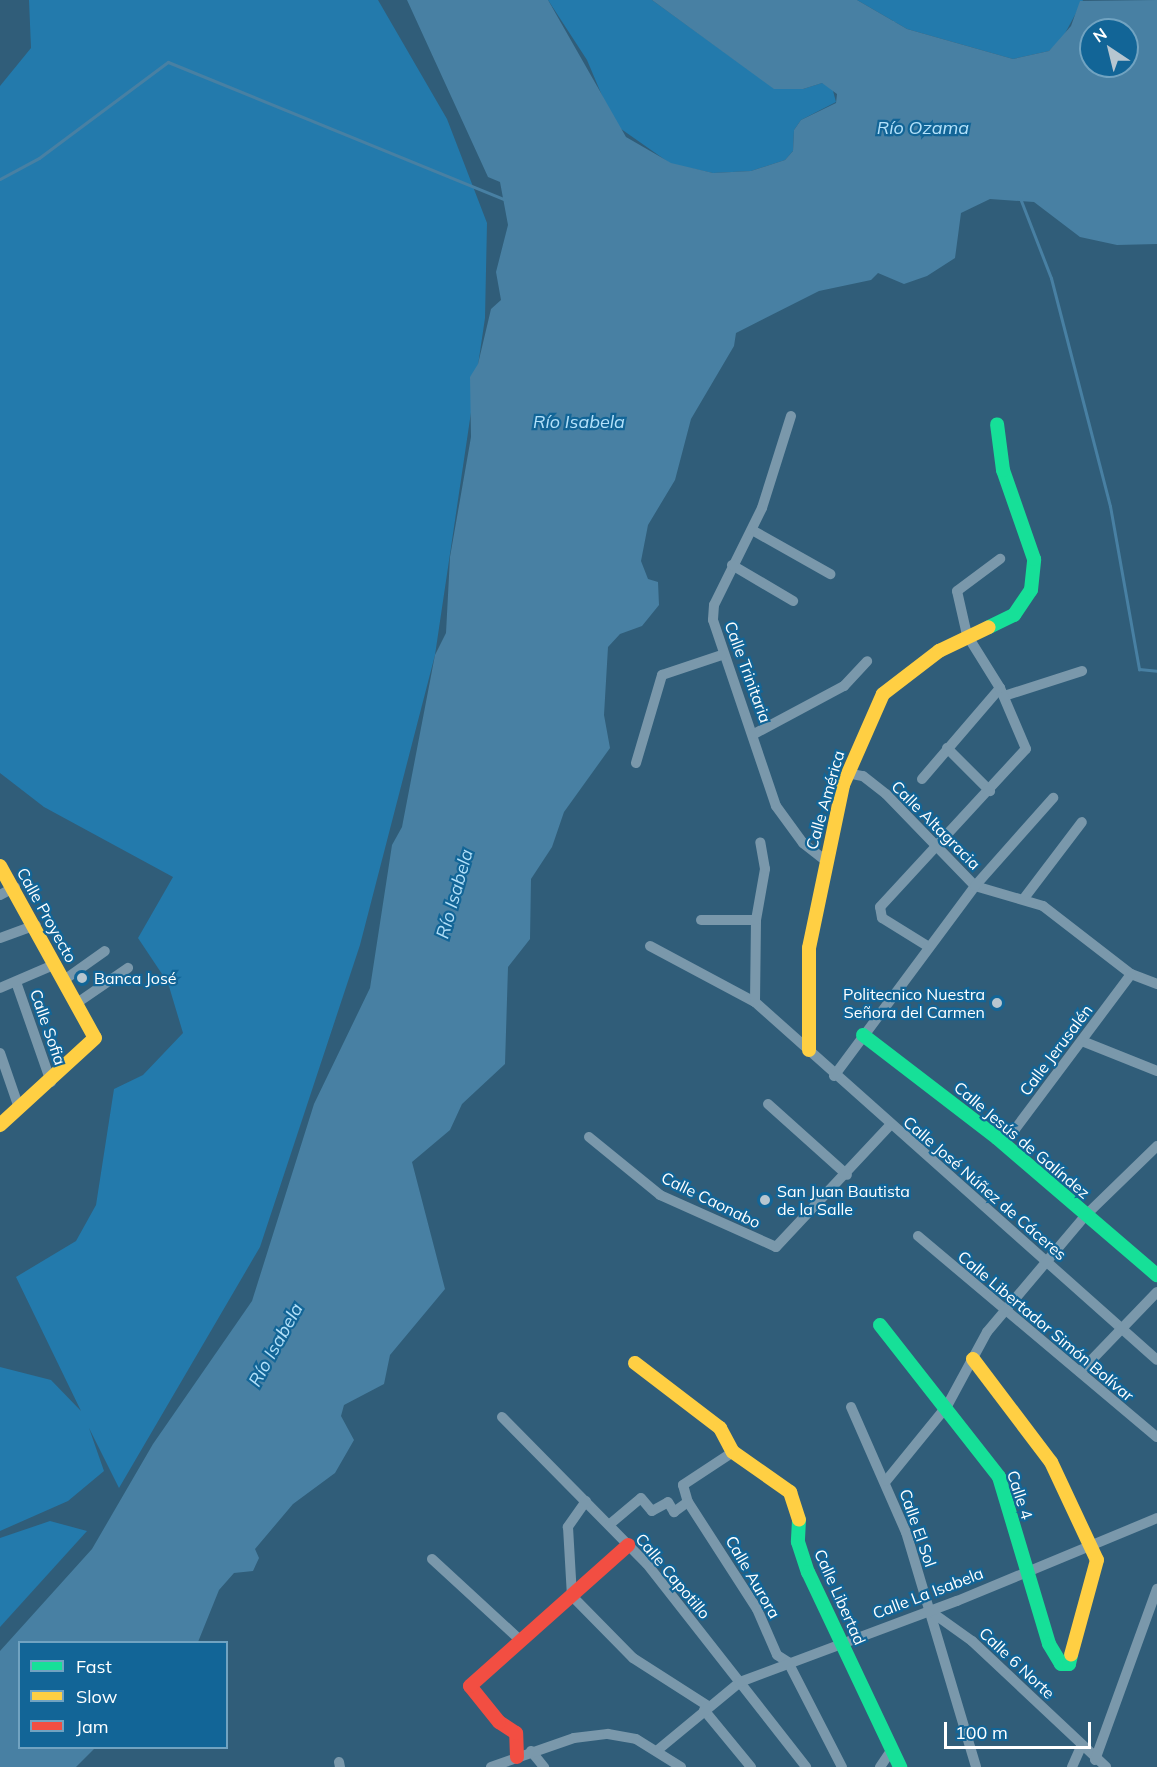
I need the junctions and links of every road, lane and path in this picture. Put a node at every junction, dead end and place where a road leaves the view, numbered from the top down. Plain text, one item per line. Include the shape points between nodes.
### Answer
1 (791, 416) dead end
2 (997, 424) dead end
3 (752, 530) junction
4 (1000, 559) dead end
5 (732, 566) junction
6 (830, 574) dead end
7 (793, 601) dead end
8 (967, 635) junction
9 (722, 655) junction
10 (867, 661) dead end
11 (1082, 671) dead end
12 (1002, 692) junction
13 (754, 734) junction
14 (946, 748) junction
15 (636, 763) dead end
16 (847, 773) junction
17 (922, 779) dead end
18 (990, 791) junction
19 (1053, 798) dead end
20 (1082, 822) dead end
21 (760, 842) dead end
22 (937, 844) junction
23 (825, 860) junction
24 (0, 866) edge
25 (975, 886) junction
26 (15, 887) junction
27 (0, 895) edge
28 (1025, 897) junction
29 (701, 920) dead end
30 (756, 920) junction
31 (36, 925) junction
32 (0, 938) edge
33 (650, 946) dead end
34 (929, 947) junction
35 (105, 951) dead end
36 (56, 964) junction
37 (128, 968) dead end
38 (1131, 974) junction
39 (64, 980) junction
40 (16, 982) junction
41 (1157, 984) edge
42 (0, 988) edge
43 (755, 1002) junction
44 (77, 1003) junction
45 (863, 1035) junction
46 (1082, 1041) junction
47 (808, 1050) junction
48 (0, 1053) edge
49 (1157, 1071) edge
50 (834, 1076) junction
51 (51, 1082) junction
52 (768, 1104) dead end
53 (19, 1108) junction
54 (0, 1125) edge
55 (890, 1125) junction
56 (589, 1137) dead end
57 (1004, 1144) junction
58 (1157, 1146) edge
59 (847, 1175) junction
60 (1086, 1215) junction
61 (918, 1236) dead end
62 (1047, 1260) junction
63 (1157, 1275) edge
64 (1157, 1292) edge
65 (1006, 1311) junction
66 (880, 1325) dead end
67 (1122, 1331) junction
68 (973, 1359) junction
69 (1157, 1360) edge
70 (635, 1363) dead end
71 (1080, 1372) junction
72 (947, 1406) junction
73 (851, 1407) dead end
74 (502, 1417) dead end
75 (1157, 1437) edge
76 (733, 1452) junction
77 (886, 1481) junction
78 (586, 1501) junction
79 (688, 1502) junction
80 (1157, 1518) edge
81 (610, 1524) junction
82 (1091, 1543) junction
83 (628, 1545) junction
84 (432, 1559) dead end
85 (1025, 1569) junction
86 (1157, 1589) edge
87 (572, 1596) junction
88 (930, 1611) junction
89 (519, 1639) junction
90 (842, 1641) junction
91 (788, 1662) junction
92 (740, 1682) junction
93 (706, 1708) junction
94 (1081, 1746) junction
95 (659, 1749) junction
96 (892, 1749) junction
97 (531, 1751) junction
98 (517, 1757) junction
99 (1095, 1760) junction
100 (491, 1767) edge
101 (544, 1767) edge
102 (681, 1767) edge
103 (751, 1767) edge
104 (806, 1767) edge
105 (842, 1767) edge
106 (880, 1767) edge
107 (900, 1767) edge
108 (976, 1767) edge
109 (1072, 1767) edge
110 (1106, 1767) edge

1 - 3 street, Calle Trinitaria
2 - 8 street, Calle América via 1003,470 1034,559 1031,590 1023,608
3 - 5 street, Calle Trinitaria
3 - 6 street
4 - 8 street via 957,588
5 - 7 street
5 - 9 street, Calle Trinitaria via 714,605
8 - 12 street
8 - 16 street, Calle América via 890,686
9 - 13 street, Calle Trinitaria
9 - 15 street via 662,675
10 - 13 street via 844,686
11 - 12 street
12 - 14 street
12 - 18 street via 1025,742 1024,755
13 - 23 street, Calle Trinitaria via 776,806 803,843
14 - 17 street
14 - 18 street
16 - 22 street, Calle Altagracia via 879,789
16 - 23 street, Calle América
18 - 22 street
19 - 25 street
20 - 28 street
21 - 30 street via 765,869
22 - 25 street, Calle Altagracia
22 - 34 street via 902,877 880,907 882,918
23 - 47 street, Calle América via 809,948
24 - 26 street, Calle Proyecto
25 - 28 street, Calle Altagracia
25 - 34 street
26 - 27 street
26 - 31 street, Calle Proyecto
28 - 38 street, Calle Altagracia
29 - 30 street
30 - 43 street
31 - 32 street
31 - 36 street, Calle Proyecto
33 - 43 street, Calle José Núñez de Cáceres
34 - 45 street
35 - 39 street
36 - 39 street, Calle Proyecto
36 - 40 street
37 - 44 street
38 - 41 street, Calle Altagracia
38 - 46 street, Calle Jerusalén
39 - 44 street, Calle Proyecto
40 - 42 street
40 - 51 street, Calle Sofia
43 - 47 street, Calle José Núñez de Cáceres
44 - 51 street, Calle Proyecto via 95,1033 93,1044
45 - 50 street
45 - 57 street, Calle Jesús de Galíndez
46 - 49 street
46 - 57 street, Calle Jerusalén
47 - 50 street, Calle José Núñez de Cáceres
48 - 53 street
50 - 55 street, Calle José Núñez de Cáceres
51 - 53 street
52 - 59 street
53 - 54 street
55 - 59 street, Calle Caonabo
55 - 62 street, Calle José Núñez de Cáceres
56 - 59 street, Calle Caonabo via 660,1195 776,1247
57 - 60 street, Calle Jesús de Galíndez
58 - 60 street
60 - 62 street
60 - 63 street, Calle Jesús de Galíndez
61 - 65 street, Calle Libertador Simón Bolívar
62 - 65 street
62 - 67 street, Calle José Núñez de Cáceres
64 - 67 street
65 - 68 street
65 - 71 street, Calle Libertador Simón Bolívar
66 - 72 street, Calle 4
67 - 69 street, Calle José Núñez de Cáceres
67 - 71 street
68 - 72 street
68 - 82 street via 1009,1400 1051,1462
70 - 76 street, Calle Libertad via 720,1428
71 - 75 street, Calle Libertador Simón Bolívar
72 - 77 street
72 - 85 street, Calle 4 via 999,1477
73 - 77 street, Calle El Sol
74 - 78 street, Calle Capotillo
76 - 79 street via 683,1485
76 - 90 street, Calle Libertad via 784,1487 799,1507 801,1553
77 - 88 street, Calle El Sol
78 - 81 street, Calle Capotillo
78 - 87 street via 567,1527
79 - 81 street via 674,1512 668,1502 652,1511 641,1498
79 - 91 street, Calle Aurora via 757,1609 777,1655
80 - 82 street, Calle La Isabela
81 - 83 street, Calle Capotillo
82 - 85 street, Calle La Isabela
82 - 85 street, Calle 4 via 1097,1560 1069,1664 1061,1664 1049,1644
83 - 87 street
83 - 92 street, Calle Capotillo
84 - 89 street
85 - 88 street, Calle La Isabela
86 - 99 street
87 - 89 street
87 - 93 street via 633,1658
88 - 90 street, Calle La Isabela
88 - 94 street, Calle 6 Norte via 972,1641
88 - 108 street, Calle El Sol
89 - 98 street via 470,1688 516,1733
90 - 91 street, Calle La Isabela
90 - 96 street, Calle Libertad
91 - 92 street, Calle La Isabela
91 - 105 street, Calle Aurora
92 - 93 street, Calle La Isabela
92 - 104 street, Calle Capotillo
93 - 95 street, Calle La Isabela
93 - 103 street
94 - 99 street, Calle 6 Norte
94 - 109 street
95 - 97 street via 608,1734
95 - 102 street
96 - 106 street
96 - 107 street, Calle Libertad
97 - 98 street
97 - 101 street
98 - 100 street
99 - 110 street, Calle 6 Norte

